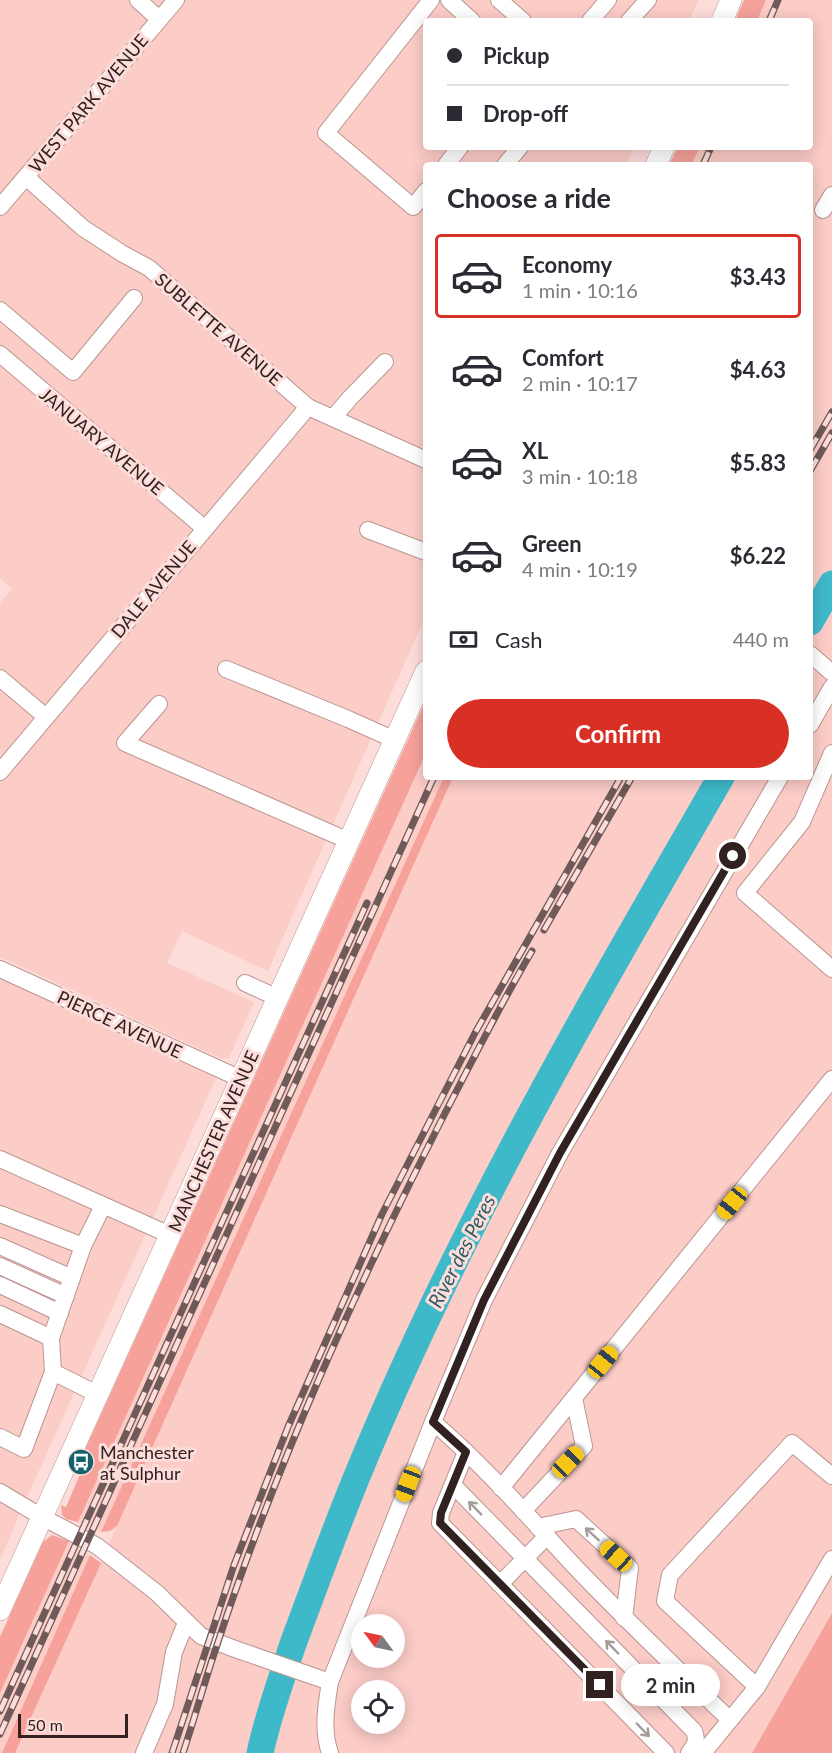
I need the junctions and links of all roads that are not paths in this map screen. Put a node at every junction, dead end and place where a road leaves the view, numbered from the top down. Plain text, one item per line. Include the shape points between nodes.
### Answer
1 (138, 0) edge
2 (176, 0) edge
3 (431, 0) edge
4 (449, 0) edge
5 (499, 0) edge
6 (608, 0) edge
7 (648, 0) edge
8 (731, 0) edge
9 (469, 18) edge
10 (520, 18) edge
11 (593, 18) edge
12 (632, 18) edge
13 (723, 18) edge
14 (159, 19) junction
15 (458, 150) edge
16 (518, 150) edge
17 (448, 162) edge
18 (508, 162) edge
19 (26, 177) junction
20 (423, 195) edge
21 (832, 195) edge
22 (0, 207) edge
23 (823, 210) dead end
24 (134, 298) dead end
25 (0, 310) edge
26 (0, 354) edge
27 (385, 362) dead end
28 (308, 407) junction
29 (333, 418) junction
30 (423, 459) edge
31 (204, 528) junction
32 (368, 530) dead end
33 (423, 551) edge
34 (813, 657) edge
35 (226, 669) dead end
36 (829, 671) edge
37 (0, 678) edge
38 (423, 678) edge
39 (832, 687) edge
40 (159, 704) dead end
41 (46, 717) junction
42 (813, 720) edge
43 (395, 740) junction
44 (832, 753) edge
45 (0, 772) edge
46 (778, 780) edge
47 (349, 841) junction
48 (0, 969) edge
49 (832, 969) edge
50 (245, 983) dead end
51 (278, 998) junction
52 (241, 1079) junction
53 (832, 1079) edge
54 (0, 1159) edge
55 (103, 1206) junction
56 (0, 1214) edge
57 (170, 1235) junction
58 (0, 1246) edge
59 (83, 1246) junction
60 (0, 1266) edge
61 (72, 1278) junction
62 (0, 1285) edge
63 (66, 1296) junction
64 (0, 1314) edge
65 (60, 1314) junction
66 (51, 1338) junction
67 (52, 1372) junction
68 (98, 1394) junction
69 (574, 1398) junction
70 (433, 1422) junction
71 (0, 1437) edge
72 (466, 1452) junction
73 (831, 1472) edge
74 (453, 1485) junction
75 (501, 1488) junction
76 (0, 1492) edge
77 (523, 1510) junction
78 (42, 1517) junction
79 (543, 1532) junction
80 (525, 1559) junction
81 (832, 1559) edge
82 (500, 1584) junction
83 (0, 1610) edge
84 (624, 1618) junction
85 (186, 1623) junction
86 (330, 1682) junction
87 (758, 1687) junction
88 (730, 1720) junction
89 (144, 1753) edge
90 (330, 1753) edge
91 (666, 1753) edge
92 (689, 1753) edge
93 (703, 1753) edge

1 - 14 street
2 - 14 street, WEST PARK AVENUE
3 - 20 street via 326,133 413,207
4 - 9 street
5 - 10 street
6 - 11 street
7 - 12 street
8 - 13 main road
14 - 19 street, WEST PARK AVENUE
15 - 17 street
16 - 18 street
19 - 22 street, WEST PARK AVENUE
19 - 28 street, SUBLETTE AVENUE via 83,228 149,268
21 - 23 street
24 - 25 street via 73,372
26 - 31 street, JANUARY AVENUE
27 - 29 street
28 - 29 street, SUBLETTE AVENUE
28 - 31 street, DALE AVENUE
29 - 30 street, SUBLETTE AVENUE
31 - 41 street, DALE AVENUE
32 - 33 street
34 - 36 street
35 - 43 street
37 - 41 street
38 - 43 main road, MANCHESTER AVENUE
39 - 42 street
40 - 47 street via 124,743
41 - 45 street, DALE AVENUE
43 - 47 main road, MANCHESTER AVENUE
44 - 49 street via 802,822 745,893
46 - 70 street via 560,1153 484,1300
47 - 51 main road, MANCHESTER AVENUE
48 - 52 street, PIERCE AVENUE
50 - 51 street
51 - 52 main road, MANCHESTER AVENUE
52 - 57 main road, MANCHESTER AVENUE
53 - 69 street
54 - 55 street
55 - 57 street
55 - 59 street
56 - 59 street
57 - 68 main road, MANCHESTER AVENUE
58 - 61 street
59 - 61 street
60 - 63 street
61 - 63 street
62 - 65 street
63 - 65 street
64 - 66 street
65 - 66 street
66 - 67 street
67 - 68 street
67 - 71 street via 24,1449
68 - 78 main road, MANCHESTER AVENUE
69 - 75 street
69 - 77 street via 584,1446
70 - 72 street
70 - 86 street
72 - 74 street
72 - 75 street
73 - 87 street via 792,1443 670,1575 665,1601
80 -> 74 street
74 - 82 street via 440,1523
75 - 77 street
76 - 78 street
77 - 79 street
78 - 83 main road, MANCHESTER AVENUE
78 - 85 street via 109,1555 157,1593
79 - 80 street
79 - 84 street
84 -> 79 street via 630,1568 576,1519
80 - 82 street
92 -> 80 street via 696,1745 694,1731
81 - 87 street
82 -> 91 street
84 - 88 street
85 - 86 street via 201,1636
85 - 89 street via 174,1652 165,1704
86 - 90 street via 325,1738
87 - 88 street
88 - 93 street

